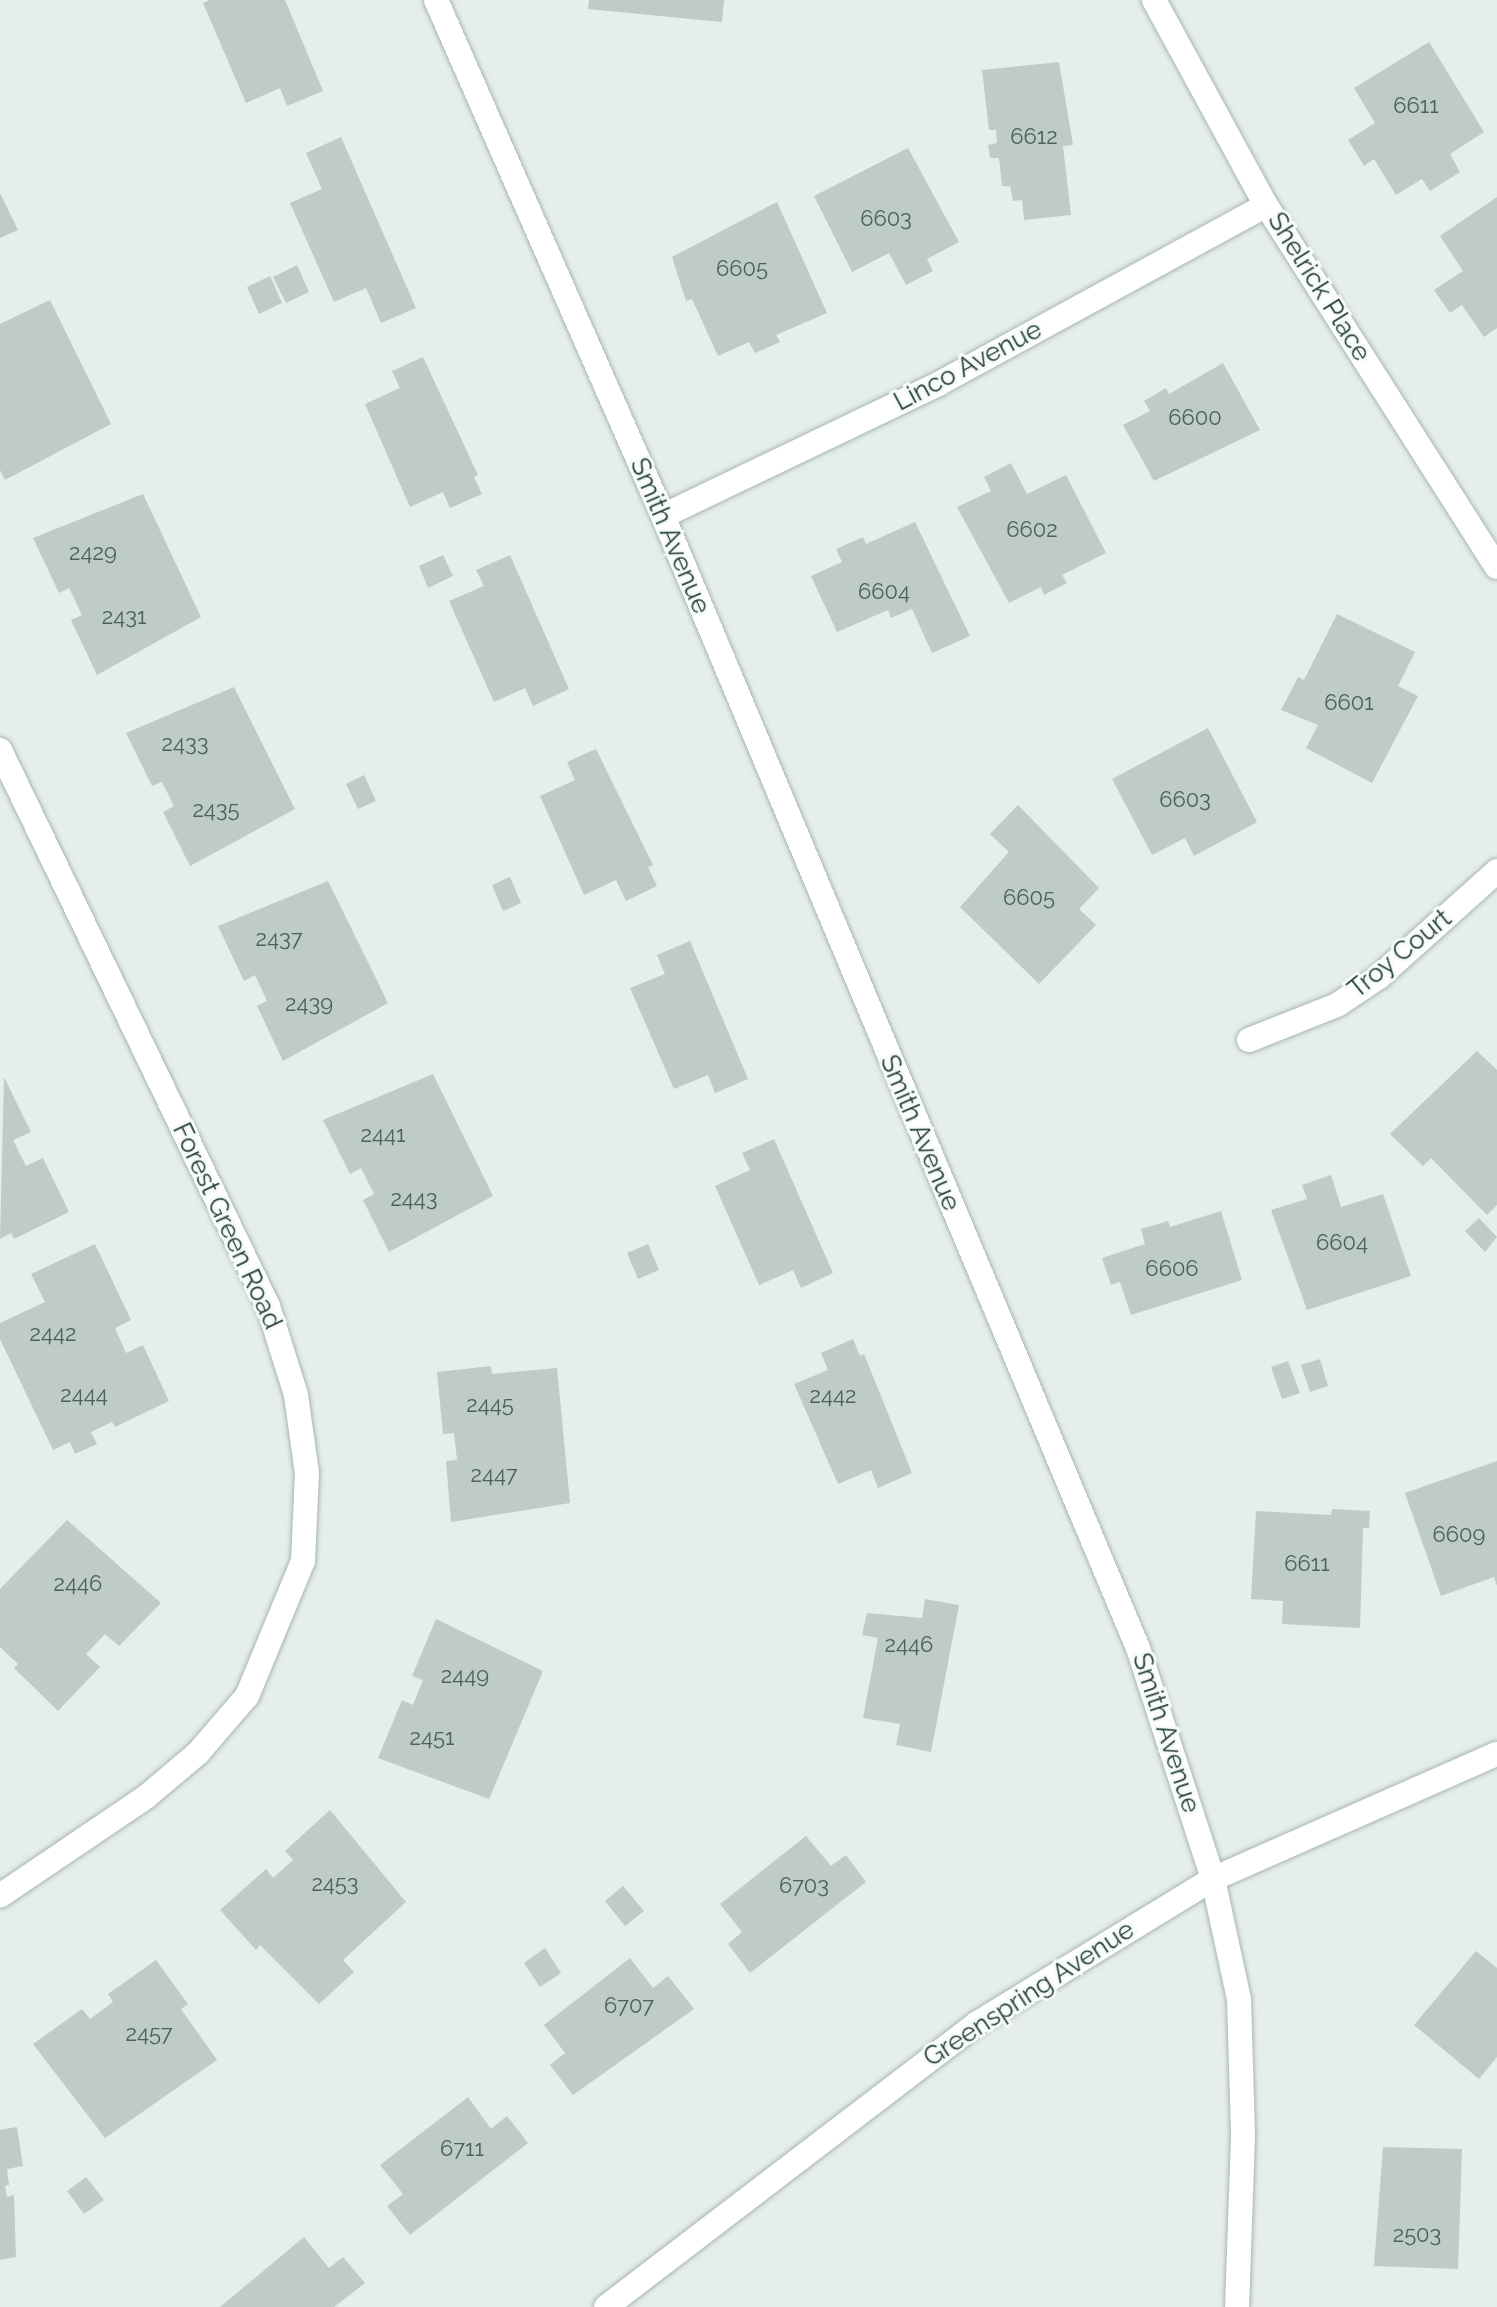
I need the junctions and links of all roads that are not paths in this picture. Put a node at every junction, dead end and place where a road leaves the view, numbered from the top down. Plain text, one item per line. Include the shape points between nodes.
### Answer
1 (436, 0) edge
2 (1154, 0) edge
3 (1266, 205) junction
4 (663, 516) junction
5 (1497, 567) edge
6 (0, 750) edge
7 (1497, 871) edge
8 (1249, 1040) dead end
9 (1497, 1754) edge
10 (1213, 1879) junction
11 (0, 1896) edge
12 (606, 2307) edge
13 (1237, 2307) edge

1 - 4 main road, Smith Avenue
2 - 3 main road, Shelrick Place
3 - 4 main road, Linco Avenue via 940,383
3 - 5 main road, Shelrick Place
4 - 10 main road, Smith Avenue via 1138,1648
6 - 11 main road, Forest Green Road via 268,1306 296,1395 307,1473 303,1561 247,1696 198,1753 146,1797
7 - 8 main road, Troy Court via 1358,991 1308,1019
9 - 10 main road, Greenspring Avenue
10 - 12 main road, Greenspring Avenue via 976,2024
10 - 13 main road, Smith Avenue via 1239,1999 1243,2137

